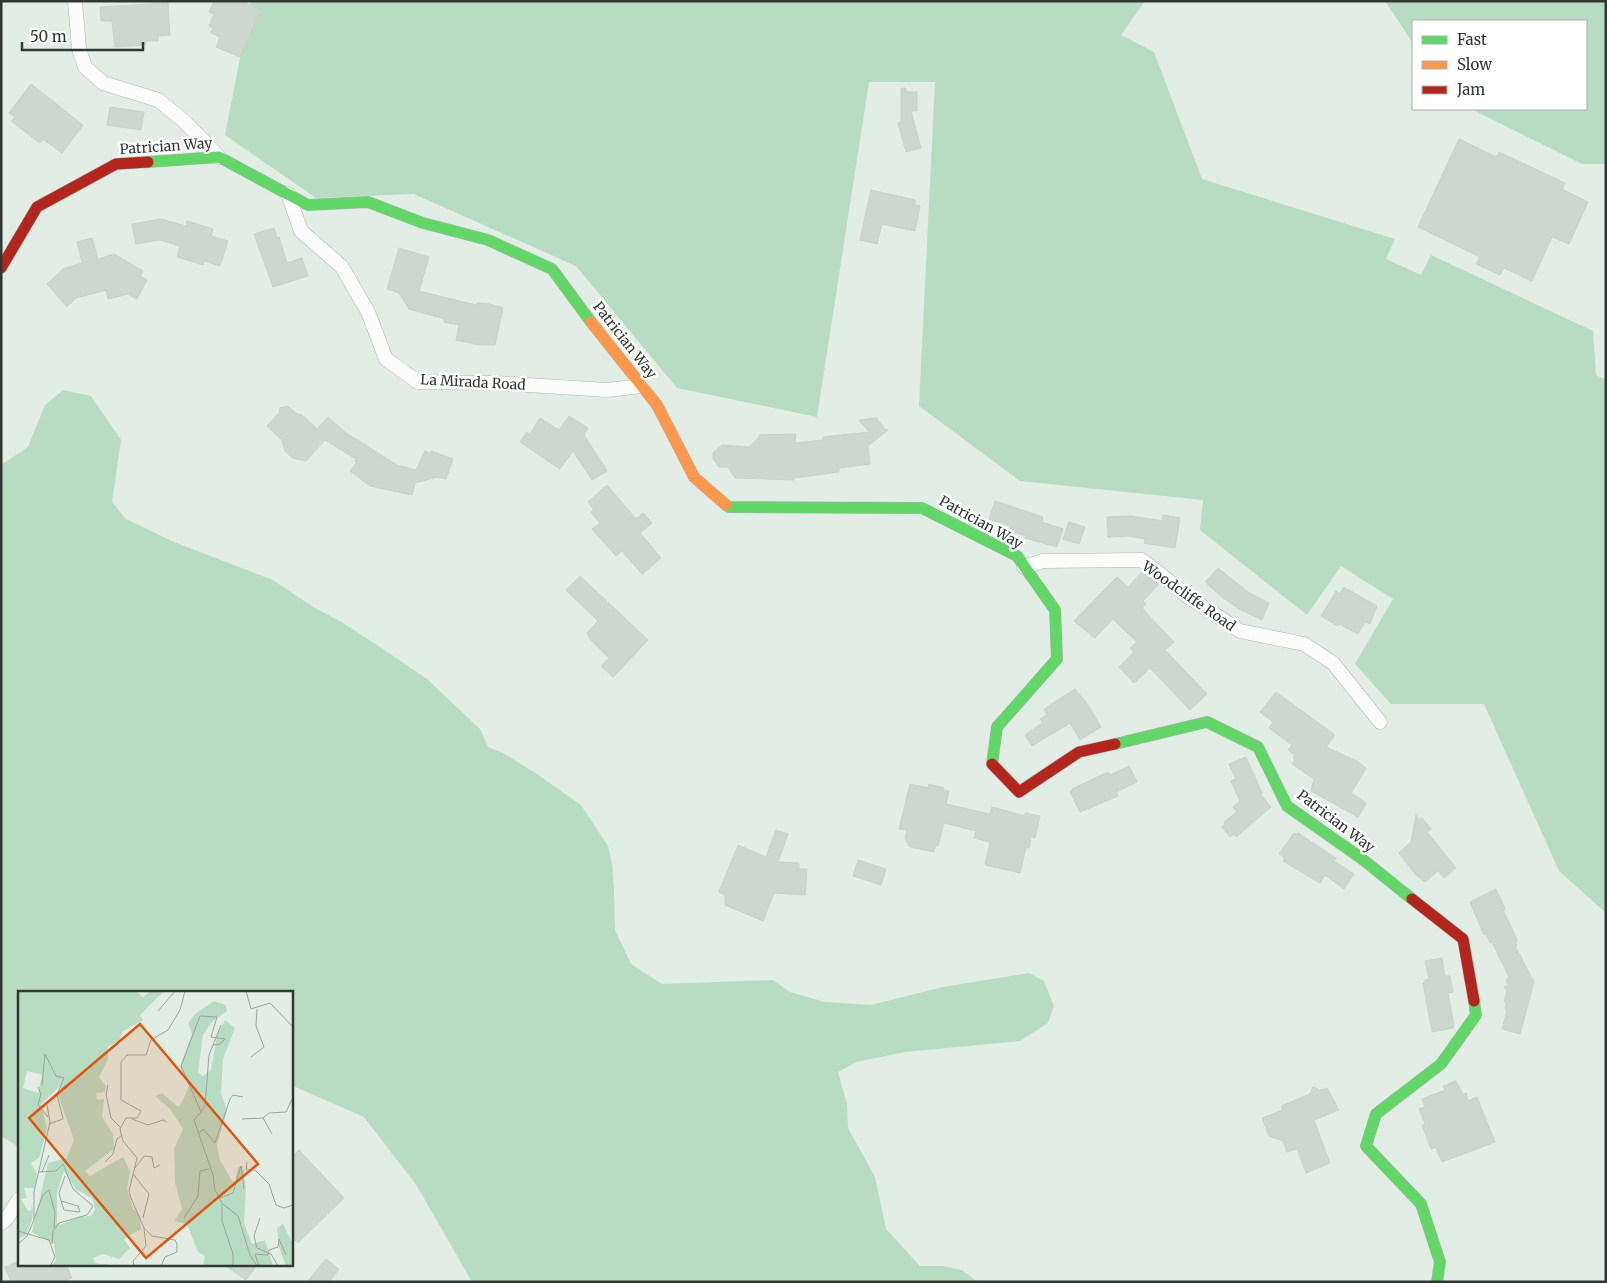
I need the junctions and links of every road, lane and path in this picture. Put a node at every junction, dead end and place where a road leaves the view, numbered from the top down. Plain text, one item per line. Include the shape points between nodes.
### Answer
1 (75, 1) edge
2 (219, 157) junction
3 (288, 194) junction
4 (1, 268) edge
5 (642, 386) junction
6 (1024, 567) junction
7 (1380, 722) dead end
8 (18, 1201) edge
9 (1, 1223) edge
10 (1437, 1282) edge

1 - 2 street via 79,49 85,67 102,83 158,100
2 - 3 street, Patrician Way
2 - 4 street, Patrician Way via 116,164 37,207
3 - 5 street, Patrician Way via 308,205 368,202 423,223 488,240 552,269
3 - 5 street, La Mirada Road via 301,232 342,267 368,312 386,359 418,382 607,390
5 - 6 street, Patrician Way via 657,405 694,477 729,507 922,508 1017,556
6 - 7 street, Woodcliffe Road via 1043,561 1142,560 1190,598 1240,631 1304,644 1333,663
6 - 10 street, Patrician Way via 1055,610 1057,658 997,727 992,766 1019,792 1080,752 1207,722 1258,747 1287,806 1361,858 1463,939 1476,1014 1440,1064 1376,1114 1366,1146 1421,1204 1440,1262
8 - 9 street

